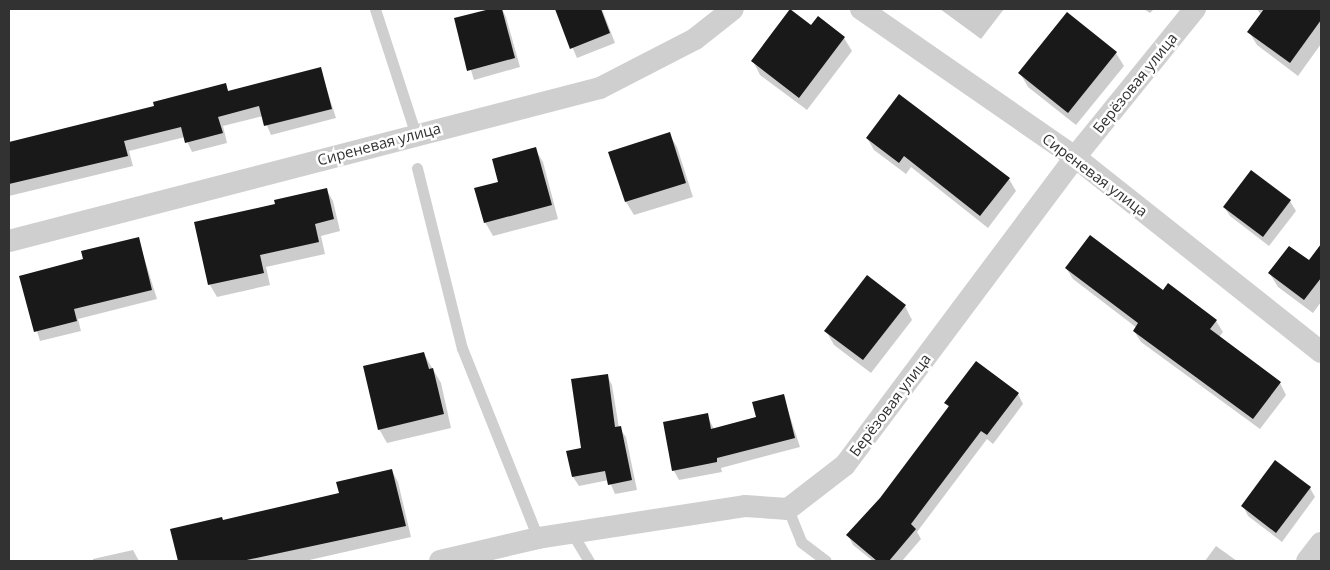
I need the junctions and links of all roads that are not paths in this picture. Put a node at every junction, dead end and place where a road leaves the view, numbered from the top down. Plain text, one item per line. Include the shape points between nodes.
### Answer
1 (375, 9) edge
2 (733, 9) edge
3 (861, 9) edge
4 (1195, 9) edge
5 (416, 135) junction
6 (1075, 157) junction
7 (417, 168) dead end
8 (9, 241) edge
9 (1321, 352) edge
10 (788, 509) junction
11 (572, 533) junction
12 (538, 538) junction
13 (1321, 543) edge
14 (440, 561) edge
15 (589, 561) edge
16 (826, 561) edge
17 (1307, 561) edge

1 - 5 lane
2 - 5 street, Сиреневая улица via 695,39 600,88
3 - 6 street, Сиреневая улица
4 - 6 street, Берёзовая улица
5 - 8 street, Сиреневая улица
6 - 9 street, Сиреневая улица
6 - 10 street, Берёзовая улица via 845,465
7 - 12 lane via 462,348
10 - 11 street via 745,506
10 - 16 lane via 801,542
11 - 12 street
11 - 15 lane
12 - 14 street
13 - 17 street

